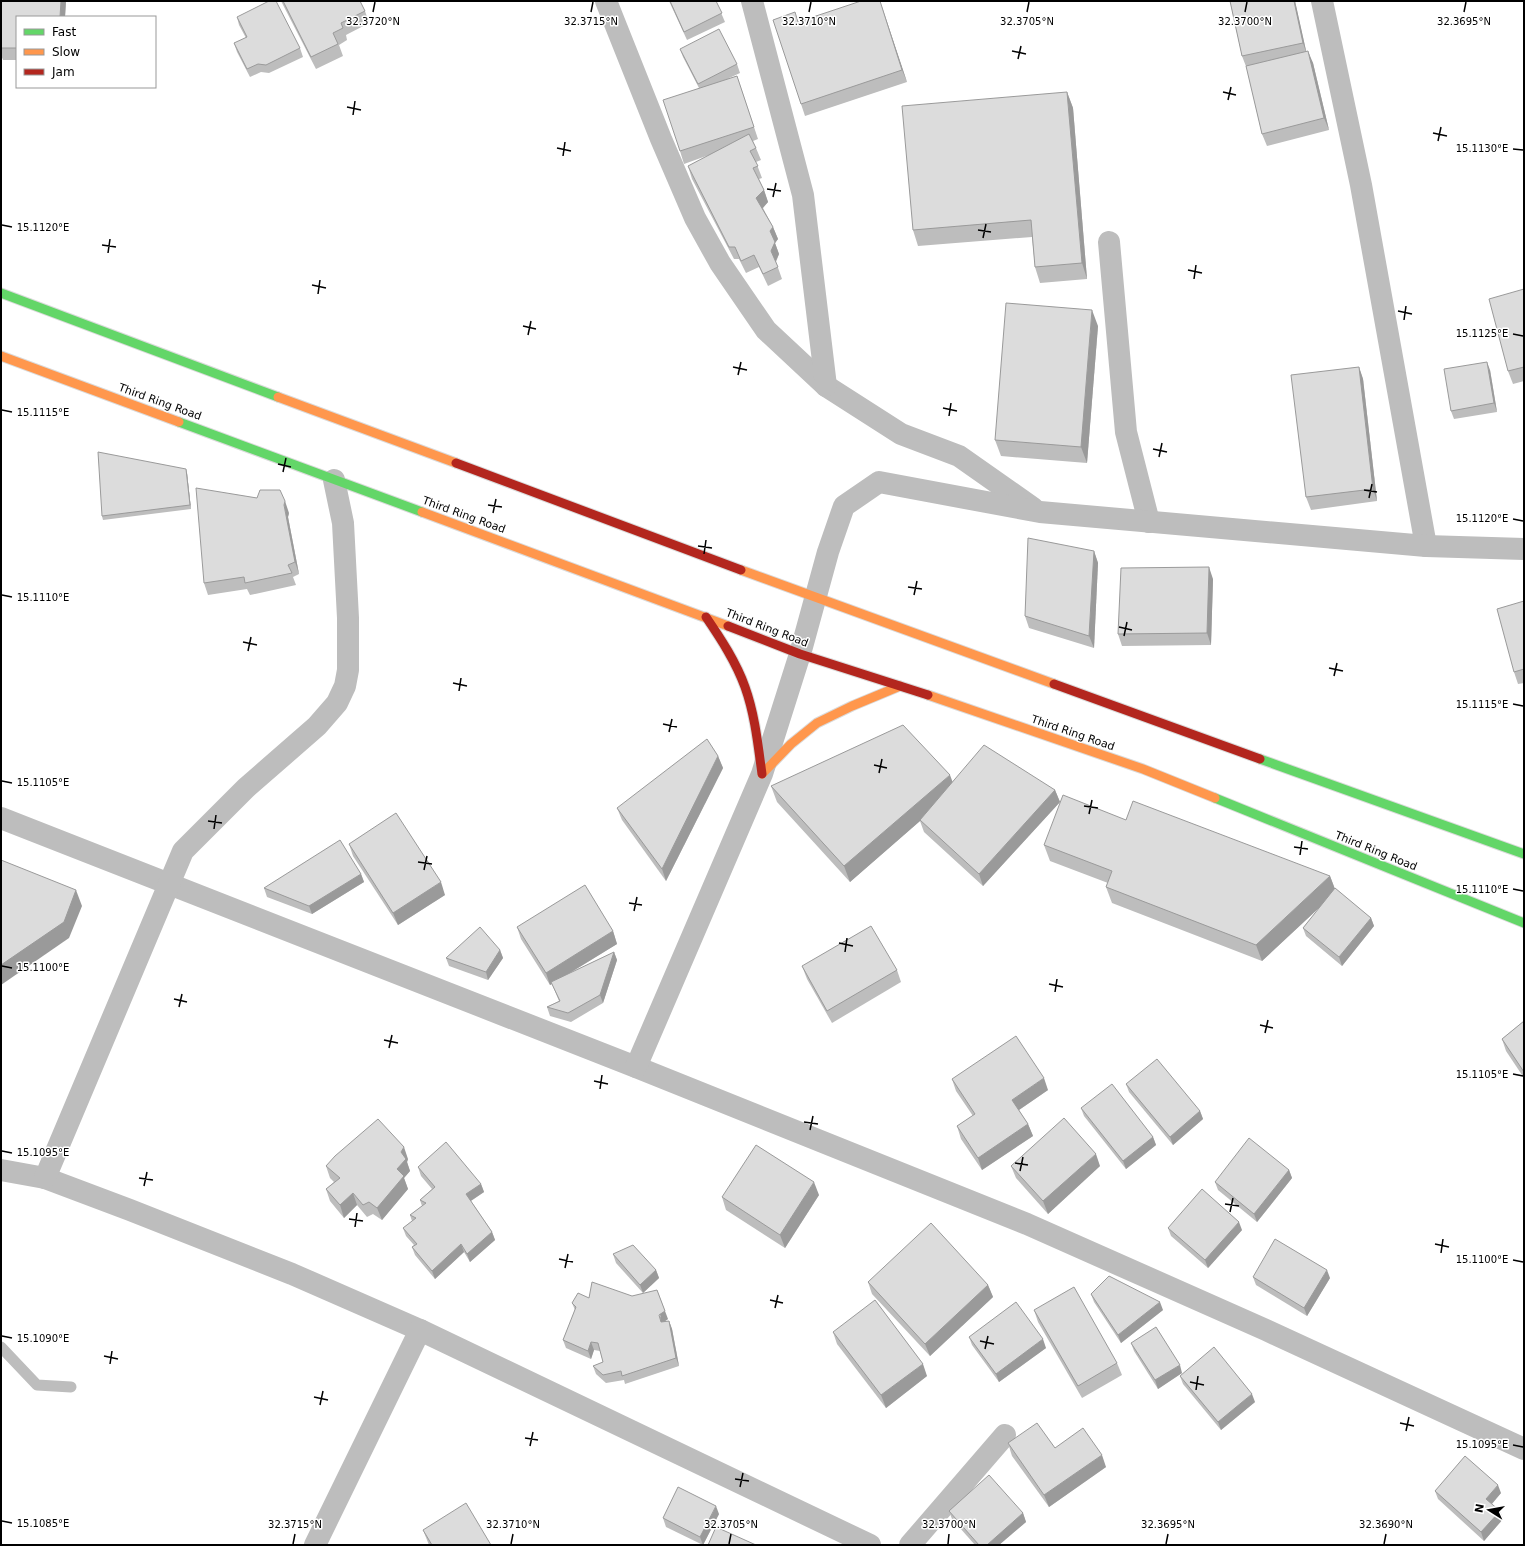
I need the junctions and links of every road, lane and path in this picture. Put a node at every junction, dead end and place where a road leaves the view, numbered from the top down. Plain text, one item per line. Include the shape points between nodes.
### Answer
1 (606, 1) edge
2 (752, 1) edge
3 (1322, 1) edge
4 (1110, 242) dead end
5 (1, 293) edge
6 (1, 356) edge
7 (826, 386) junction
8 (334, 480) junction
9 (1040, 512) junction
10 (1149, 522) junction
11 (1426, 546) junction
12 (1524, 549) edge
13 (815, 598) junction
14 (706, 617) junction
15 (800, 654) junction
16 (900, 686) junction
17 (762, 774) junction
18 (1, 818) edge
19 (1524, 854) edge
20 (168, 885) junction
21 (1524, 923) edge
22 (636, 1067) junction
23 (1, 1170) edge
24 (46, 1178) junction
25 (420, 1330) junction
26 (1, 1347) edge
27 (71, 1387) dead end
28 (1005, 1435) dead end
29 (1524, 1449) edge
30 (315, 1545) edge
31 (870, 1545) edge
32 (910, 1545) edge

1 - 7 street via 695,218 720,263 766,330
2 - 7 street via 803,195
3 - 11 street via 1361,185
4 - 10 street via 1126,432
5 - 13 main road
6 - 8 main road, Third Ring Road
7 - 9 street via 901,434 959,456
8 - 14 main road, Third Ring Road
8 - 20 street via 343,523 348,618 348,670 344,686 337,703 317,726 246,788 182,851
9 - 10 street
9 - 13 street via 879,482 844,506
10 - 11 street
11 - 12 street
13 - 15 street
13 - 19 main road
14 - 15 main road, Third Ring Road
14 - 17 main road via 741,676 751,706
15 - 16 main road, Third Ring Road
15 - 17 street
16 - 17 main road via 817,723 791,744
16 - 21 main road, Third Ring Road via 1143,769
17 - 22 street
18 - 20 street
20 - 22 street
20 - 24 street
22 - 29 street via 1027,1224 1266,1330
23 - 24 street
24 - 25 street via 292,1274
25 - 30 street
25 - 31 street
26 - 27 lane via 37,1385
28 - 32 street

